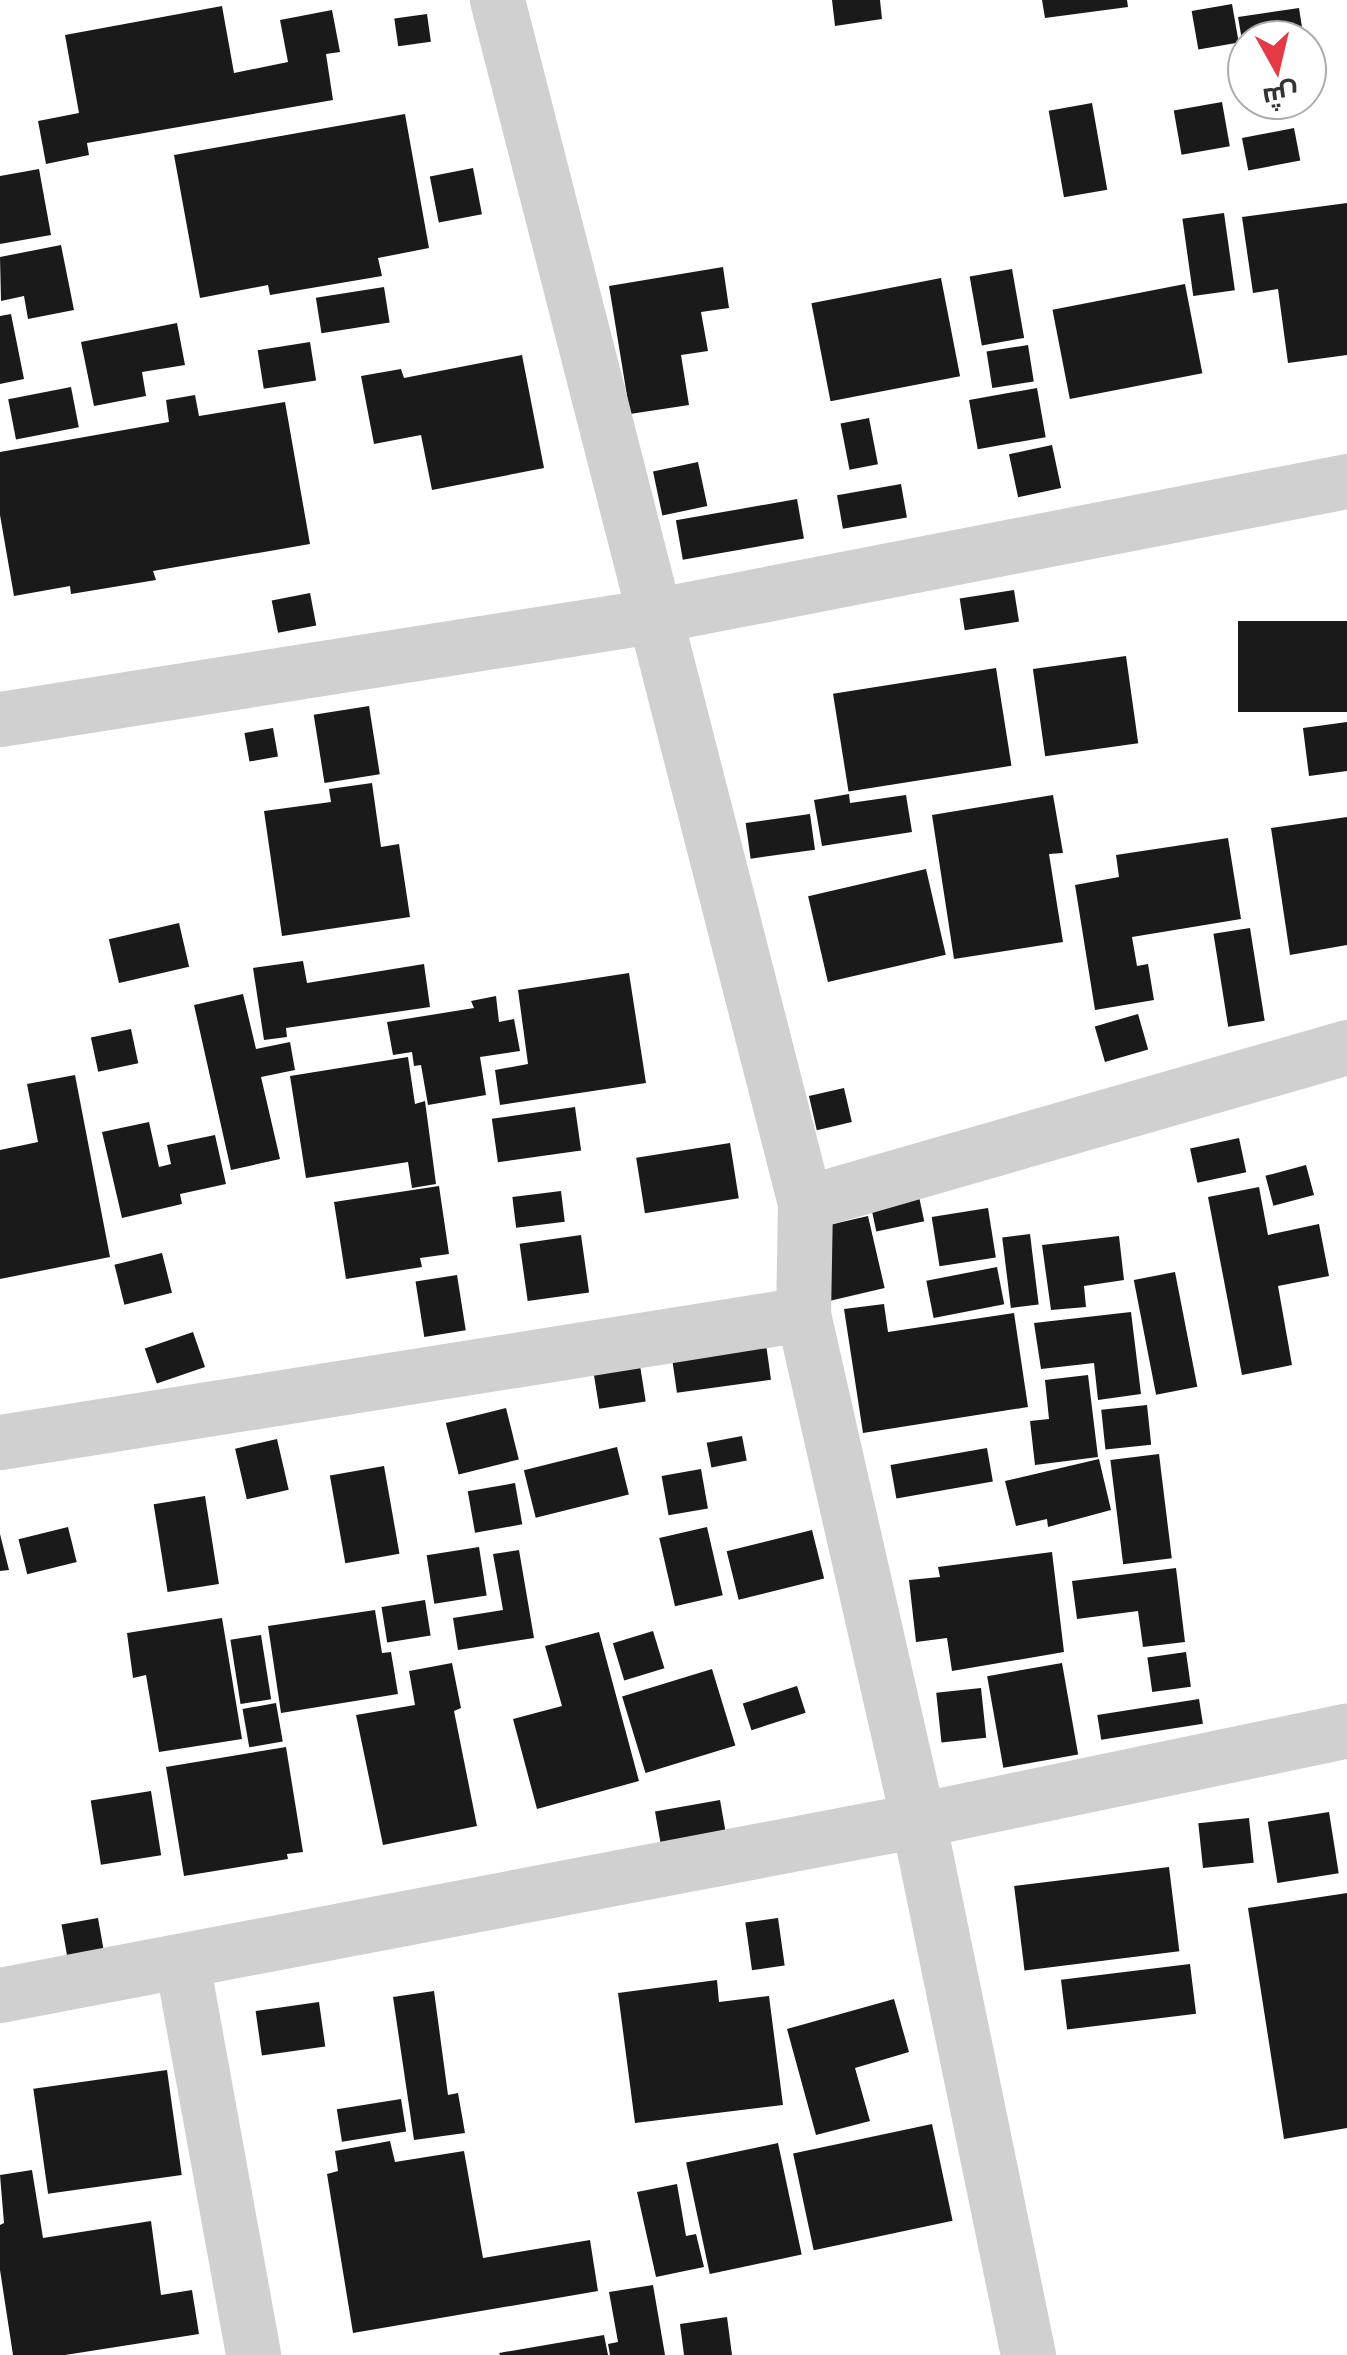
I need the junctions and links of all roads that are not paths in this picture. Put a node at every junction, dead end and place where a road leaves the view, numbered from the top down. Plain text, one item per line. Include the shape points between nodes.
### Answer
1 (497, 0) edge
2 (1347, 481) edge
3 (658, 615) junction
4 (0, 719) edge
5 (1347, 1047) edge
6 (805, 1203) junction
7 (803, 1314) junction
8 (0, 1442) edge
9 (1347, 1730) edge
10 (918, 1820) junction
11 (182, 1963) junction
12 (0, 1996) edge
13 (253, 2355) edge
14 (1028, 2355) edge

1 - 3 street
2 - 3 street
3 - 4 street
3 - 6 street
5 - 6 street
6 - 7 street
7 - 8 street
7 - 10 street
9 - 10 street
10 - 11 street
10 - 14 street
11 - 12 street
11 - 13 street

